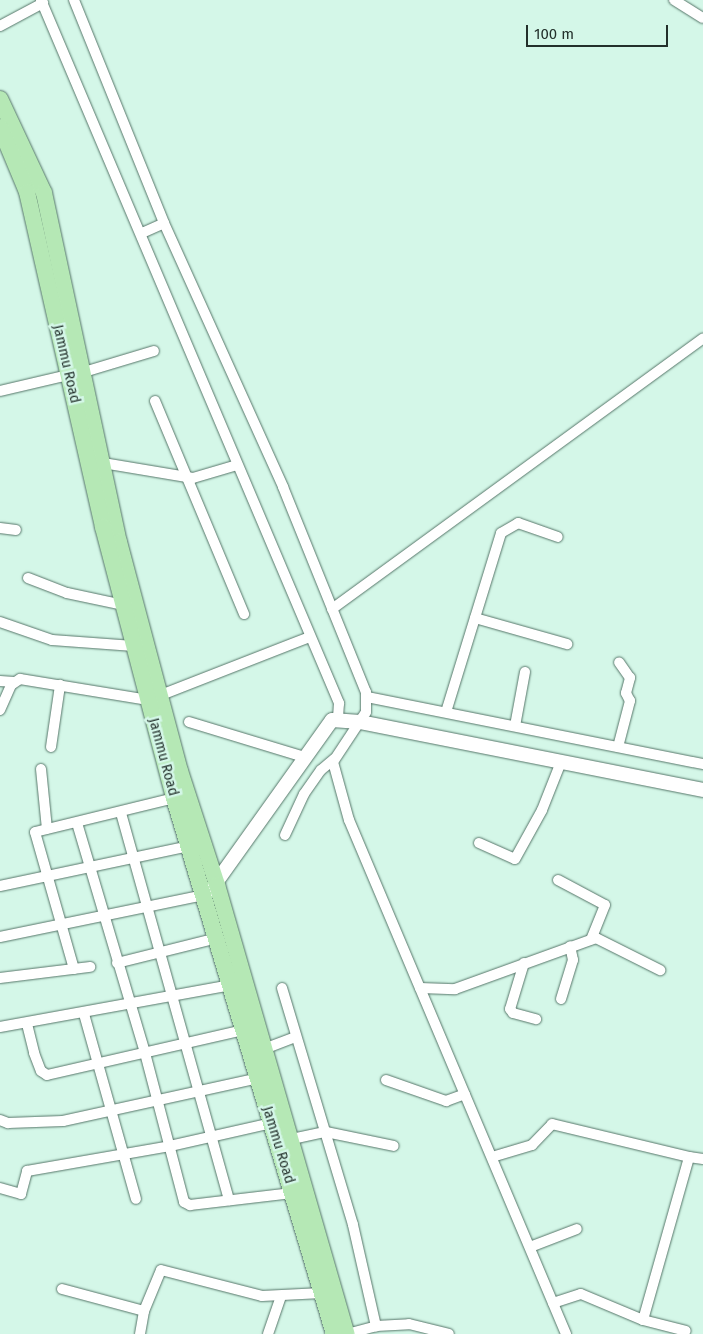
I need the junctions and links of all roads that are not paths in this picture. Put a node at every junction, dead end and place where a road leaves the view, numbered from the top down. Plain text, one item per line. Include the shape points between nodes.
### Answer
1 (74, 0) edge
2 (674, 0) edge
3 (42, 2) edge
4 (703, 18) edge
5 (0, 26) edge
6 (0, 99) edge
7 (0, 127) edge
8 (161, 224) junction
9 (144, 232) junction
10 (703, 338) edge
11 (154, 351) dead end
12 (76, 373) junction
13 (0, 391) edge
14 (155, 401) dead end
15 (103, 462) junction
16 (237, 465) junction
17 (186, 477) junction
18 (0, 528) edge
19 (16, 530) dead end
20 (558, 537) dead end
21 (28, 578) dead end
22 (123, 604) junction
23 (332, 609) junction
24 (244, 614) dead end
25 (475, 618) junction
26 (0, 622) edge
27 (310, 637) junction
28 (567, 644) dead end
29 (134, 646) junction
30 (619, 662) dead end
31 (525, 672) dead end
32 (0, 681) edge
33 (14, 682) junction
34 (60, 685) junction
35 (154, 697) junction
36 (0, 710) edge
37 (446, 712) junction
38 (356, 713) junction
39 (189, 722) dead end
40 (515, 726) junction
41 (52, 747) dead end
42 (618, 747) junction
43 (304, 756) junction
44 (334, 759) junction
45 (561, 762) junction
46 (703, 764) edge
47 (41, 769) dead end
48 (703, 790) edge
49 (174, 798) junction
50 (121, 813) junction
51 (77, 823) junction
52 (46, 829) junction
53 (285, 835) dead end
54 (479, 843) dead end
55 (189, 846) junction
56 (133, 859) junction
57 (90, 868) junction
58 (47, 878) junction
59 (558, 880) dead end
60 (0, 886) edge
61 (211, 890) junction
62 (146, 905) junction
63 (103, 915) junction
64 (60, 924) junction
65 (0, 937) edge
66 (217, 938) junction
67 (591, 939) junction
68 (570, 946) junction
69 (160, 951) junction
70 (117, 963) junction
71 (524, 963) junction
72 (90, 967) dead end
73 (74, 969) junction
74 (660, 970) dead end
75 (0, 978) edge
76 (231, 986) junction
77 (282, 988) dead end
78 (420, 988) junction
79 (173, 996) junction
80 (561, 998) dead end
81 (130, 1006) junction
82 (84, 1014) junction
83 (536, 1019) dead end
84 (27, 1024) junction
85 (0, 1027) edge
86 (243, 1030) junction
87 (294, 1038) junction
88 (188, 1044) junction
89 (271, 1046) junction
90 (145, 1053) junction
91 (98, 1063) junction
92 (258, 1078) junction
93 (386, 1080) dead end
94 (200, 1091) junction
95 (465, 1094) junction
96 (158, 1099) junction
97 (113, 1108) junction
98 (0, 1120) edge
99 (272, 1123) junction
100 (318, 1134) junction
101 (213, 1136) junction
102 (292, 1139) junction
103 (170, 1146) junction
104 (394, 1146) dead end
105 (126, 1155) junction
106 (492, 1157) junction
107 (689, 1157) junction
108 (703, 1159) edge
109 (0, 1188) edge
110 (292, 1193) junction
111 (136, 1199) dead end
112 (229, 1200) junction
113 (578, 1229) dead end
114 (530, 1247) junction
115 (62, 1289) dead end
116 (322, 1293) junction
117 (281, 1297) junction
118 (553, 1303) junction
119 (144, 1312) junction
120 (643, 1320) junction
121 (655, 1323) junction
122 (376, 1328) edge
123 (686, 1331) dead end
124 (140, 1334) edge
125 (268, 1334) edge
126 (334, 1334) edge
127 (347, 1334) edge
128 (449, 1334) edge
129 (566, 1334) edge
130 (652, 1334) edge

1 - 8 street
2 - 4 street
3 - 5 street
3 - 9 street
6 - 12 main road via 44,193
7 - 12 main road, Jammu Road via 28,192
8 - 9 street
8 - 23 street via 282,487
9 - 16 street
10 - 23 street
11 - 12 street
12 - 13 street
12 - 15 main road
12 - 22 main road, Jammu Road
14 - 17 street
15 - 17 street
15 - 35 main road
16 - 17 street via 200,477
16 - 27 street
17 - 24 street
18 - 19 street
20 - 25 street via 518,523 504,530
21 - 22 street via 67,593
22 - 29 main road, Jammu Road
23 - 38 street
25 - 28 street
25 - 37 street
26 - 29 street via 52,640
27 - 35 street
27 - 38 street via 340,703
29 - 35 main road, Jammu Road
30 - 42 street via 630,678 626,694 630,701
31 - 40 street
32 - 33 street
33 - 34 street via 20,679
33 - 36 street
34 - 35 street
34 - 41 street
35 - 49 main road, Jammu Road
35 - 61 main road via 180,771
37 - 38 street
37 - 40 street
38 - 43 street via 328,722
38 - 44 street
38 - 45 street
39 - 43 street
40 - 42 street
42 - 46 street
43 - 61 street
44 - 53 street via 321,770 304,794
44 - 78 street via 349,820
45 - 48 street
45 - 54 street via 542,810 515,859
47 - 52 street
49 - 50 street
49 - 55 main road, Jammu Road
50 - 51 street
50 - 56 street
51 - 52 street
51 - 57 street
52 - 58 street via 34,834
55 - 56 street
55 - 61 main road, Jammu Road
56 - 57 street
56 - 62 street
57 - 58 street
57 - 63 street
58 - 60 street
58 - 64 street
59 - 67 street via 605,905
61 - 62 street
61 - 66 main road, Jammu Road
61 - 89 main road
62 - 63 street
62 - 69 street
63 - 64 street
63 - 70 street
64 - 65 street
64 - 73 street
66 - 69 street
66 - 76 main road, Jammu Road
67 - 68 street
67 - 74 street via 599,939
68 - 71 street
68 - 80 street via 573,960
69 - 70 street
69 - 79 street
70 - 81 street
71 - 78 street via 455,989
71 - 83 street via 510,1009 513,1013
72 - 73 street
73 - 75 street
76 - 79 street
76 - 86 main road, Jammu Road
77 - 87 street
78 - 95 street
79 - 81 street
79 - 88 street
81 - 82 street
81 - 90 street
82 - 84 street
82 - 91 street
84 - 85 street
84 - 91 street via 34,1053 44,1074
86 - 88 street
86 - 92 main road, Jammu Road
87 - 89 street
87 - 100 street
88 - 90 street
88 - 94 street
89 - 102 main road
90 - 91 street
90 - 96 street
91 - 97 street
92 - 94 street
92 - 99 main road, Jammu Road
93 - 95 street via 446,1101
94 - 96 street
94 - 101 street
95 - 106 street
96 - 97 street
96 - 103 street
97 - 98 street via 53,1122 8,1123
97 - 105 street
99 - 101 street
99 - 110 main road, Jammu Road
100 - 102 street
100 - 104 street
100 - 122 street via 353,1224
101 - 103 street
101 - 112 street
102 - 127 main road
103 - 105 street
103 - 112 street via 185,1204
105 - 109 street via 27,1171 21,1194
105 - 111 street
106 - 107 street via 532,1145 552,1124
106 - 114 street
107 - 108 street
107 - 120 street
110 - 112 street
110 - 116 main road, Jammu Road
113 - 114 street
114 - 118 street
115 - 119 street
116 - 117 street
116 - 126 main road, Jammu Road
117 - 119 street via 262,1296 162,1270
117 - 125 street
118 - 120 street via 581,1294
118 - 129 street
119 - 124 street
120 - 121 street
121 - 123 street
121 - 130 street
122 - 127 street
122 - 128 street via 418,1325

